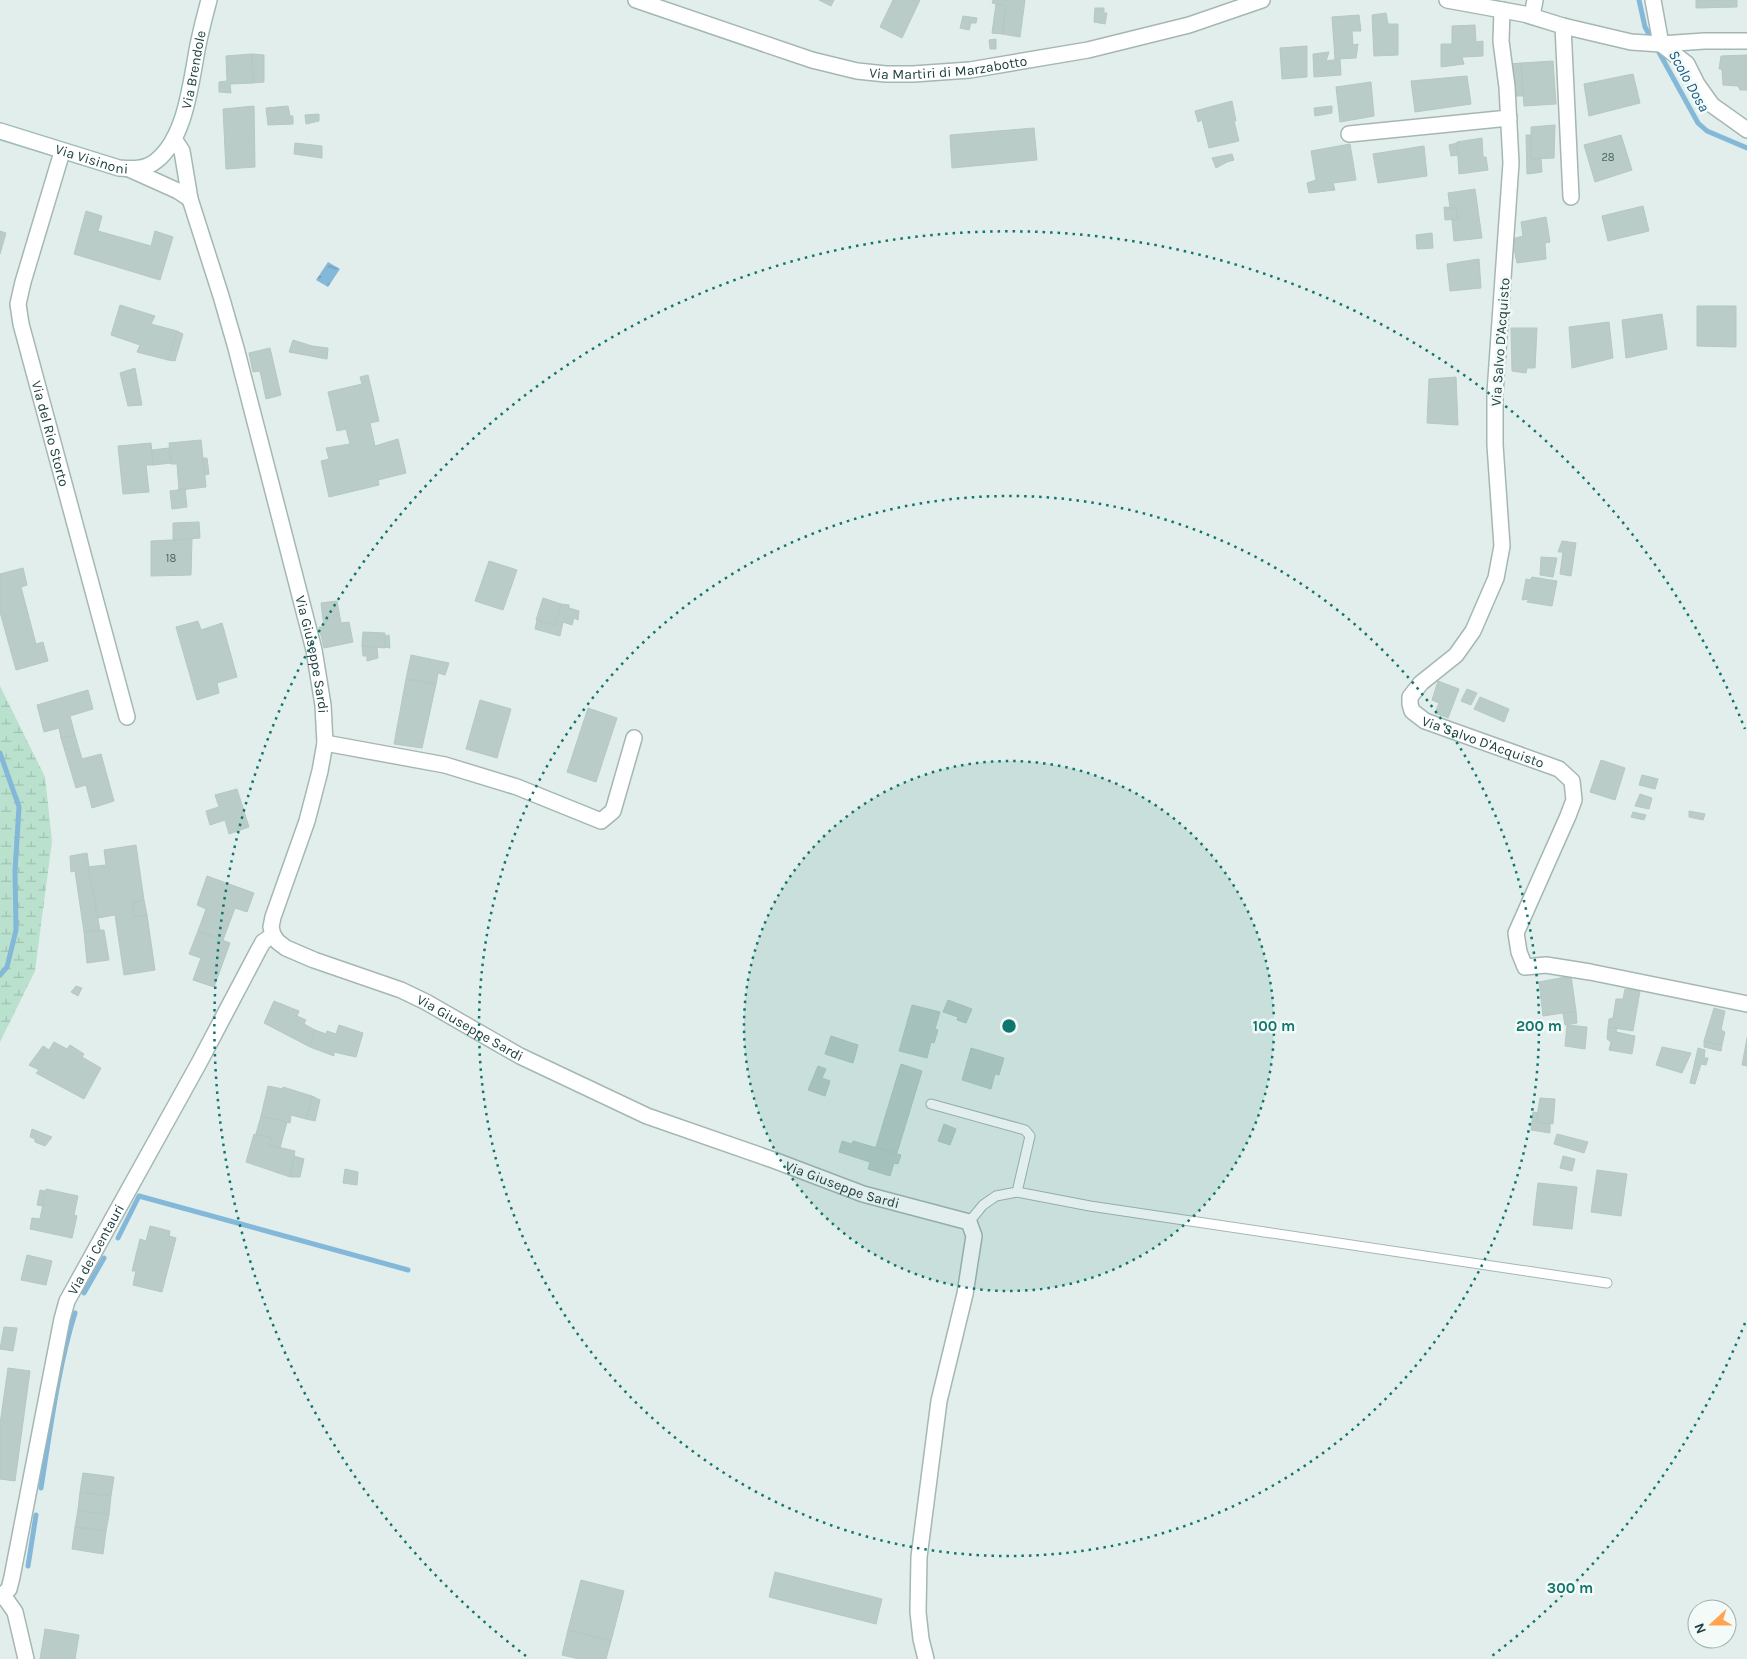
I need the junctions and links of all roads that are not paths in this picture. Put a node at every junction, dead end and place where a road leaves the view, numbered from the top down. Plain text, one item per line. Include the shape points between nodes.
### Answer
1 (209, 0) edge
2 (636, 0) edge
3 (1262, 0) edge
4 (1448, 0) edge
5 (1535, 0) edge
6 (1653, 0) edge
7 (1502, 10) junction
8 (1532, 16) junction
9 (1563, 26) junction
10 (1704, 41) junction
11 (1747, 41) edge
12 (1661, 44) junction
13 (1687, 64) junction
14 (1509, 118) junction
15 (1747, 130) edge
16 (0, 131) edge
17 (1349, 134) dead end
18 (174, 139) junction
19 (62, 152) junction
20 (129, 169) junction
21 (1570, 197) dead end
22 (190, 199) junction
23 (127, 718) dead end
24 (634, 738) dead end
25 (325, 743) junction
26 (274, 935) junction
27 (1747, 1004) edge
28 (931, 1104) dead end
29 (1017, 1192) junction
30 (969, 1222) junction
31 (1607, 1283) dead end
32 (1, 1596) edge
33 (26, 1659) edge
34 (926, 1659) edge

1 - 18 street, Via Brendole via 193,79
2 - 3 street, Via Martiri di Marzabotto via 812,60 857,70 913,74 970,70 1088,50 1189,25
4 - 7 street
5 - 8 street
6 - 12 street
7 - 8 street
7 - 14 street, Via Salvo D'Acquisto via 1501,41
8 - 9 street
9 - 12 street via 1631,42
9 - 21 street
10 - 11 street
10 - 12 street
10 - 13 street via 1691,52
12 - 13 street
13 - 15 street via 1712,105
14 - 17 street
14 - 27 street, Via Salvo D'Acquisto via 1511,163 1495,393 1502,546 1496,578 1473,631 1456,656 1421,683 1410,697 1410,704 1412,711 1425,721 1559,769 1572,781 1574,800 1516,934 1525,967 1546,966 1590,972
16 - 19 street, Via Visinoni
18 - 20 street, Via Visinoni via 155,162
18 - 22 street, Via Giuseppe Sardi via 182,151
19 - 20 street, Via Visinoni
19 - 23 street, Via del Rio Storto via 18,304
20 - 22 street
22 - 25 street, Via Giuseppe Sardi via 236,348 314,650
24 - 25 street via 613,811 601,821 517,787 445,765
25 - 26 street, Via Giuseppe Sardi via 307,821 273,917 271,928
26 - 30 street, Via Giuseppe Sardi via 282,945 297,953 401,990 520,1056 647,1116 862,1194
26 - 32 street, Via dei Centauri via 263,942 66,1301 12,1578 9,1589
28 - 29 lane via 1025,1130 1030,1136
29 - 30 lane via 996,1196 983,1204
29 - 31 lane via 1100,1208
30 - 34 street via 974,1236 966,1294 939,1401 919,1557 918,1612
32 - 33 street, Via dei Centauri via 15,1612

